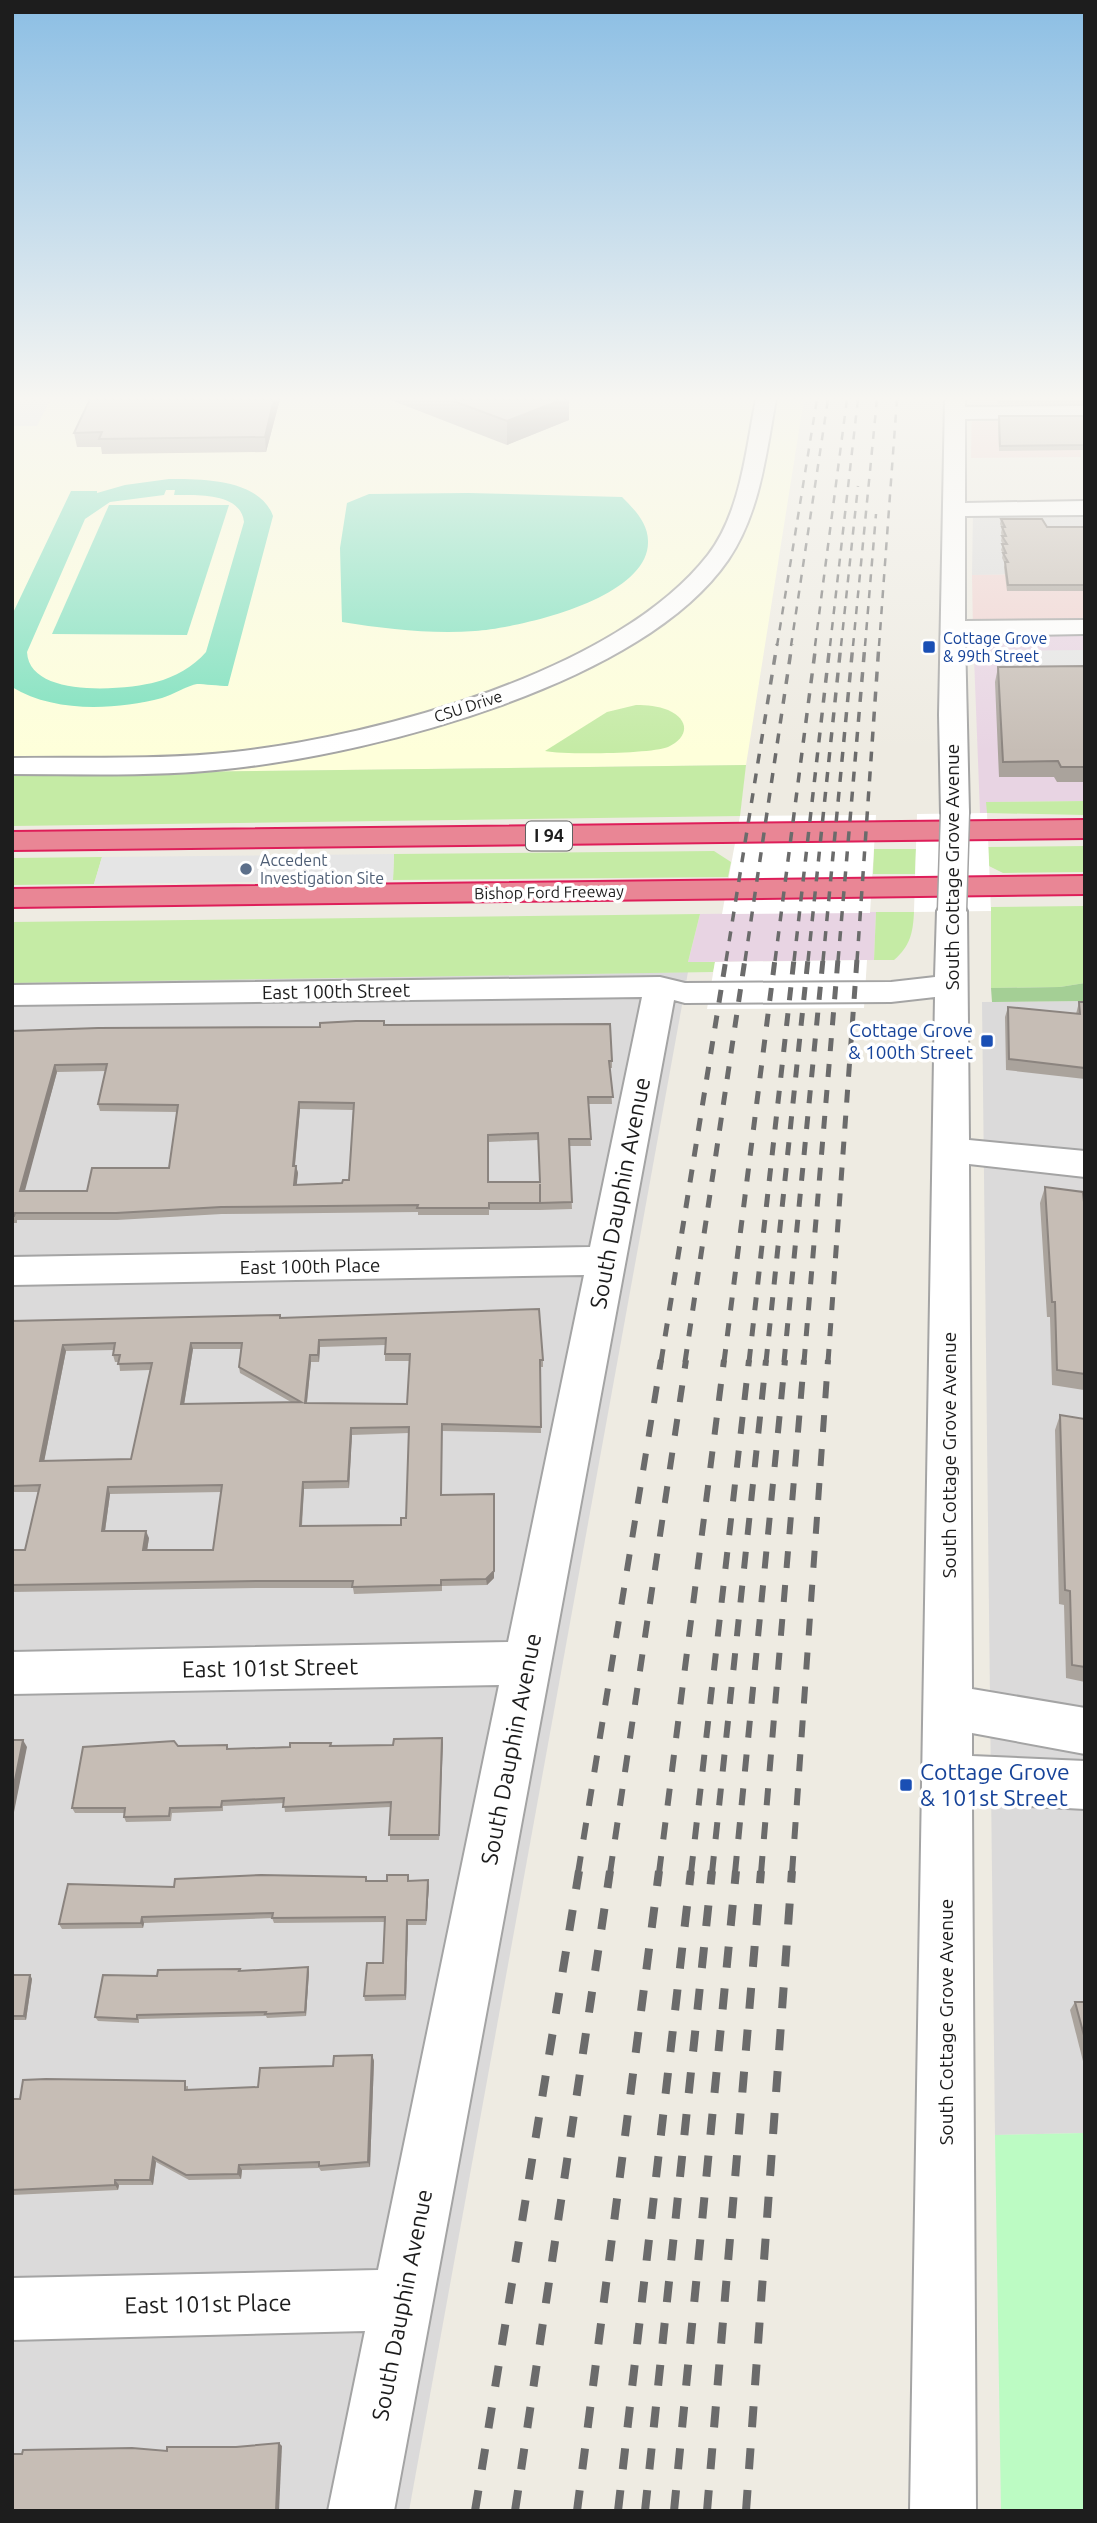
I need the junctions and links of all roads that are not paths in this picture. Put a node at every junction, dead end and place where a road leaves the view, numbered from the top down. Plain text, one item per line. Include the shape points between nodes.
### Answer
1 (738, 517) edge
2 (954, 517) edge
3 (1085, 627) edge
4 (953, 629) junction
5 (12, 766) edge
6 (1085, 829) edge
7 (12, 841) edge
8 (1085, 885) edge
9 (600, 891) junction
10 (1085, 897) edge
11 (12, 898) edge
12 (951, 985) junction
13 (660, 987) junction
14 (12, 995) edge
15 (950, 1150) junction
16 (1085, 1164) edge
17 (607, 1261) junction
18 (12, 1271) edge
19 (528, 1663) junction
20 (12, 1673) edge
21 (948, 1707) junction
22 (1085, 1731) edge
23 (948, 1778) junction
24 (1085, 1785) edge
25 (403, 2300) junction
26 (12, 2309) edge
27 (361, 2511) edge
28 (943, 2511) edge

1 - 5 street, CSU Drive via 718,559 650,623 583,662 497,698 287,753 172,763
2 - 4 street, South Cottage Grove Avenue
3 - 4 street
4 - 12 street, South Cottage Grove Avenue, bridge
6 - 7 highway, I 94
8 - 9 highway, Bishop Ford Freeway
9 - 10 highway via 714,901
9 - 11 highway, Bishop Ford Freeway
12 - 13 street, East 100th Street via 877,992 685,993
12 - 15 street, South Cottage Grove Avenue
13 - 14 street, East 100th Street
13 - 17 street, South Dauphin Avenue
15 - 16 street
15 - 21 street, South Cottage Grove Avenue
17 - 18 street, East 100th Place
17 - 19 street, South Dauphin Avenue
19 - 20 street, East 101st Street
19 - 25 street, South Dauphin Avenue
21 - 22 street
21 - 23 street, South Cottage Grove Avenue
23 - 24 street
23 - 28 street, South Cottage Grove Avenue
25 - 26 street, East 101st Place
25 - 27 street, South Dauphin Avenue

